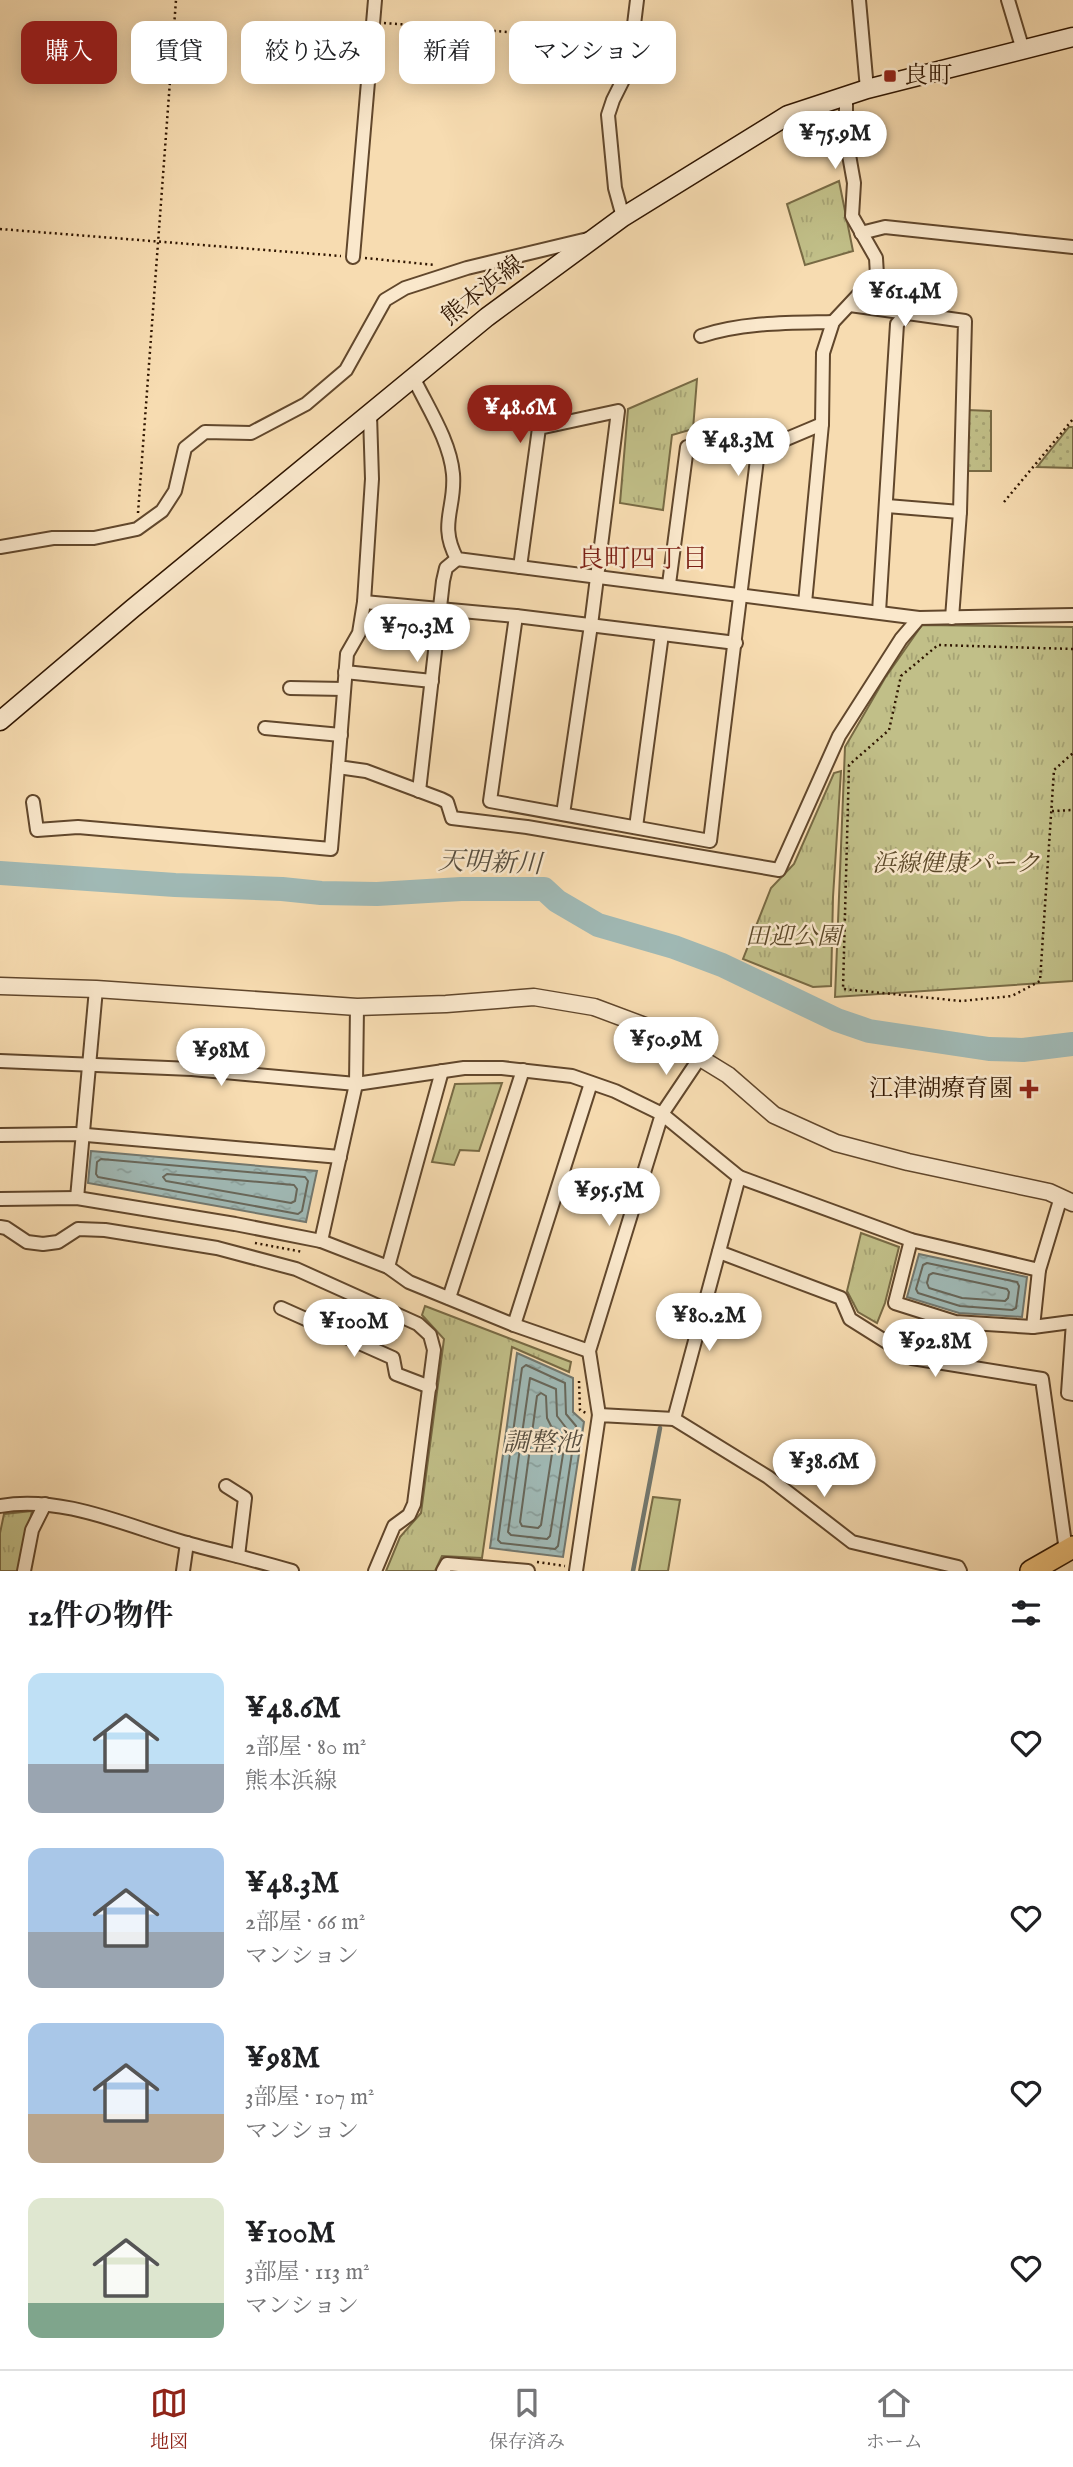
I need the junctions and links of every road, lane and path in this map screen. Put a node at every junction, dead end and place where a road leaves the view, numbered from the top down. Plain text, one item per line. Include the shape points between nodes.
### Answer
1 (176, 0) edge
2 (375, 0) edge
3 (637, 0) edge
4 (859, 0) edge
5 (1008, 0) edge
6 (373, 21) edge
7 (634, 21) edge
8 (385, 24) edge
9 (509, 32) edge
10 (1073, 37) edge
11 (1023, 50) junction
12 (368, 84) edge
13 (621, 84) edge
14 (867, 89) junction
15 (846, 97) junction
16 (624, 217) junction
17 (0, 229) edge
18 (861, 233) junction
19 (595, 237) junction
20 (158, 243) junction
21 (1073, 247) edge
22 (353, 257) junction
23 (467, 268) junction
24 (850, 305) junction
25 (883, 309) junction
26 (908, 313) junction
27 (833, 322) junction
28 (897, 324) junction
29 (701, 335) dead end
30 (414, 379) junction
31 (370, 415) junction
32 (1073, 419) edge
33 (822, 424) junction
34 (758, 451) junction
35 (1004, 502) dead end
36 (887, 506) junction
37 (960, 512) junction
38 (137, 528) junction
39 (0, 547) edge
40 (457, 558) junction
41 (520, 567) junction
42 (597, 576) junction
43 (669, 584) junction
44 (742, 595) junction
45 (364, 602) junction
46 (804, 604) junction
47 (440, 610) junction
48 (879, 612) junction
49 (1073, 615) edge
50 (516, 616) junction
51 (919, 618) junction
52 (952, 618) junction
53 (591, 625) junction
54 (662, 634) junction
55 (736, 643) junction
56 (1073, 649) edge
57 (345, 672) junction
58 (432, 681) junction
59 (290, 688) dead end
60 (344, 689) junction
61 (0, 722) edge
62 (265, 728) dead end
63 (341, 735) junction
64 (1073, 753) edge
65 (338, 767) junction
66 (419, 791) junction
67 (33, 802) dead end
68 (1073, 810) edge
69 (1051, 811) junction
70 (563, 814) junction
71 (636, 827) junction
72 (0, 986) edge
73 (96, 989) junction
74 (357, 1007) junction
75 (699, 1059) junction
76 (0, 1061) edge
77 (89, 1063) junction
78 (523, 1070) junction
79 (442, 1072) junction
80 (591, 1083) junction
81 (356, 1084) junction
82 (662, 1114) junction
83 (0, 1135) edge
84 (82, 1135) junction
85 (340, 1157) junction
86 (739, 1177) junction
87 (77, 1198) junction
88 (0, 1199) edge
89 (1067, 1200) edge
90 (0, 1227) edge
91 (911, 1240) junction
92 (321, 1241) junction
93 (719, 1252) junction
94 (388, 1267) junction
95 (1039, 1270) junction
96 (449, 1298) junction
97 (281, 1308) dead end
98 (1072, 1322) edge
99 (514, 1325) junction
100 (1033, 1327) junction
101 (589, 1351) junction
102 (579, 1371) dead end
103 (430, 1387) junction
104 (1073, 1394) edge
105 (594, 1415) junction
106 (674, 1419) junction
107 (226, 1486) dead end
108 (45, 1504) junction
109 (0, 1506) edge
110 (187, 1543) junction
111 (1069, 1549) edge
112 (238, 1556) junction
113 (529, 1566) edge
114 (572, 1569) edge
115 (24, 1571) edge
116 (183, 1571) edge
117 (292, 1571) edge
118 (375, 1571) edge
119 (443, 1571) edge
120 (960, 1571) edge
121 (1031, 1571) edge

1 - 20 path
2 - 6 street
3 - 7 street
4 - 14 street
5 - 11 street
8 - 9 path
10 - 11 main road, 熊本浜線
11 - 14 main road, 熊本浜線
12 - 22 street
13 - 16 street via 608,115 615,188
14 - 15 main road, 熊本浜線
15 - 16 main road, 熊本浜線 via 788,115
15 - 18 street via 846,138 854,183 852,216
16 - 19 main road, 熊本浜線
17 - 20 path
18 - 21 street via 885,227
18 - 24 street via 876,258 877,275
19 - 23 street
19 - 30 main road, 熊本浜線 via 487,317
20 - 22 path
20 - 38 path
22 - 23 path
23 - 38 street via 405,288 385,300 346,370 306,404 251,432 205,432 185,448 175,491 162,511
24 - 25 street
24 - 27 street
25 - 26 street
25 - 28 street
26 - 28 street
26 - 37 street via 965,321
27 - 29 street via 781,323
27 - 33 street via 823,354
28 - 36 street
30 - 31 main road, 熊本浜線
30 - 40 street via 450,455 453,476 447,528
31 - 45 street via 372,479
31 - 61 main road, 熊本浜線
32 - 35 path
33 - 34 street
33 - 46 street
34 - 43 street via 687,447
34 - 44 street
36 - 37 street
36 - 48 street
37 - 52 street
38 - 39 street via 94,538 53,538
40 - 41 street
40 - 47 street via 446,568
41 - 42 street
41 - 42 street via 539,428 618,411
42 - 43 street
42 - 53 street
43 - 44 street
44 - 46 street
44 - 55 street
45 - 47 street
45 - 57 street via 359,633 346,654
46 - 48 street
47 - 50 street
47 - 58 street
48 - 51 street
49 - 52 street
50 - 53 street
50 - 70 street via 491,802
51 - 52 street
51 - 66 street via 839,736 779,870 452,818 447,802
53 - 54 street
53 - 70 street
54 - 55 street
54 - 71 street
55 - 71 street via 710,841
56 - 69 path via 938,645 901,676 889,730 849,765 843,989 961,1001 1013,996 1040,981
57 - 58 street
57 - 60 street
58 - 66 street
59 - 60 street
60 - 63 street
62 - 63 street
63 - 65 street
64 - 69 path via 1054,770
65 - 66 street via 366,771
65 - 67 street via 331,849 78,827 37,830
68 - 69 path
70 - 71 street
72 - 73 street
73 - 74 street
73 - 77 street
74 - 75 street via 534,997 594,1007 653,1030
74 - 81 street
75 - 82 street
75 - 89 street via 728,1075 774,1115 836,1143
76 - 77 street
77 - 81 street
77 - 84 street
78 - 79 street
78 - 80 street
78 - 96 street
79 - 81 street
79 - 94 street
80 - 82 street
80 - 99 street
81 - 85 street
82 - 86 street
82 - 101 street
83 - 84 street
84 - 85 street
84 - 87 street
85 - 92 street
86 - 91 street
86 - 93 street
87 - 88 street
87 - 92 street
89 - 95 street
90 - 103 street via 27,1242 43,1244 78,1229 105,1230 217,1248 296,1269 418,1324 430,1335 434,1350
91 - 95 street
91 - 100 street via 895,1303 955,1322
92 - 94 street
93 - 106 street
93 - 111 street via 841,1298 850,1319 912,1358 1042,1379
94 - 96 street via 409,1282
95 - 100 street
96 - 99 street
97 - 103 street via 393,1358 396,1374
98 - 100 street
98 - 104 street via 1068,1393
99 - 101 street
101 - 105 street
102 - 105 path via 580,1410
103 - 118 street via 414,1504 394,1527
105 - 106 street
105 - 114 street
106 - 120 street via 768,1477 852,1542
107 - 112 street via 244,1498
108 - 109 street
108 - 110 street
108 - 115 street via 32,1530
110 - 112 street
110 - 116 street
111 - 121 highway
112 - 117 street
113 - 114 path
113 - 119 street via 446,1564

